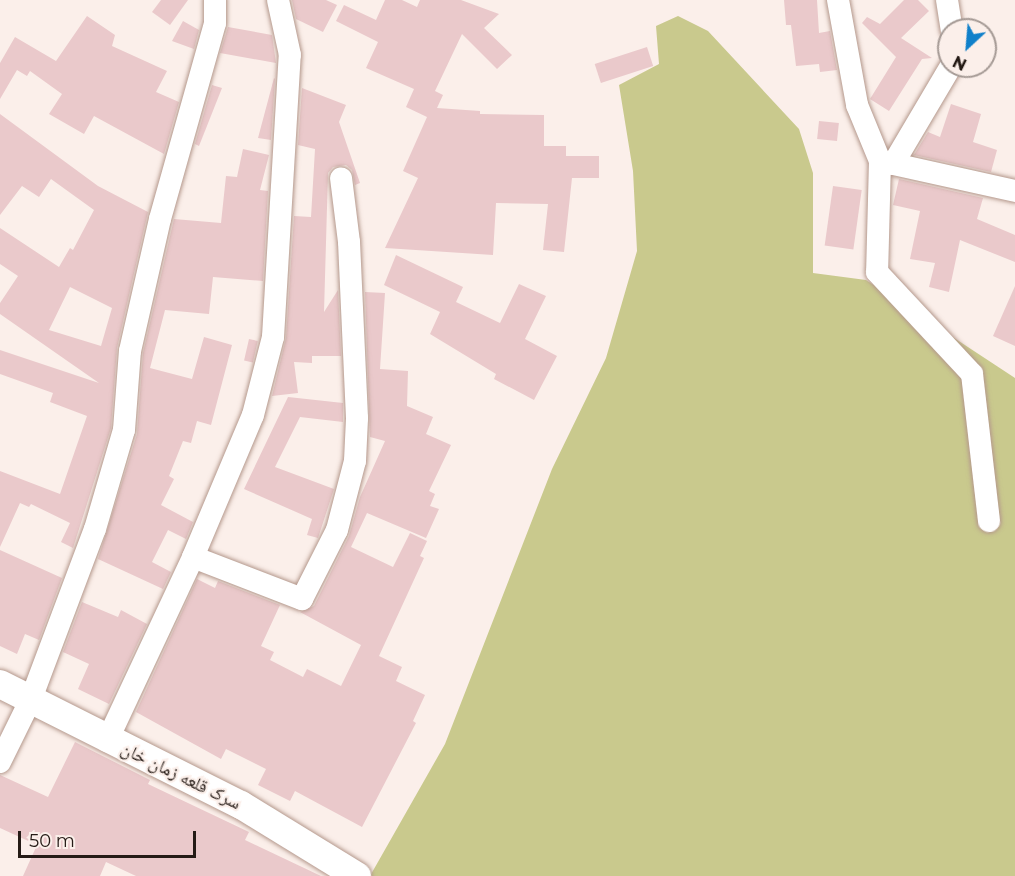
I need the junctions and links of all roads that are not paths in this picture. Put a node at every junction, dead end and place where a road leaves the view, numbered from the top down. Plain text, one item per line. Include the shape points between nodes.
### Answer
1 (215, 0) edge
2 (278, 0) edge
3 (838, 0) edge
4 (947, 0) edge
5 (950, 18) edge
6 (943, 78) edge
7 (886, 162) junction
8 (341, 178) dead end
9 (1015, 191) edge
10 (989, 521) dead end
11 (193, 557) junction
12 (0, 684) edge
13 (31, 699) junction
14 (107, 741) junction
15 (0, 762) edge
16 (357, 876) edge

1 - 13 street via 214,23 163,207 130,351 124,430 94,529
2 - 11 street via 290,56 273,338 253,415
3 - 7 street via 857,105
4 - 5 street
6 - 7 street
7 - 9 street
7 - 10 street via 877,272 972,374
8 - 11 street via 349,242 357,418 355,461 337,530 302,599
11 - 14 street
12 - 13 street, سرک قلعه زمان خان
13 - 14 street, سرک قلعه زمان خان
13 - 15 street
14 - 16 street, سرک قلعه زمان خان via 240,805

